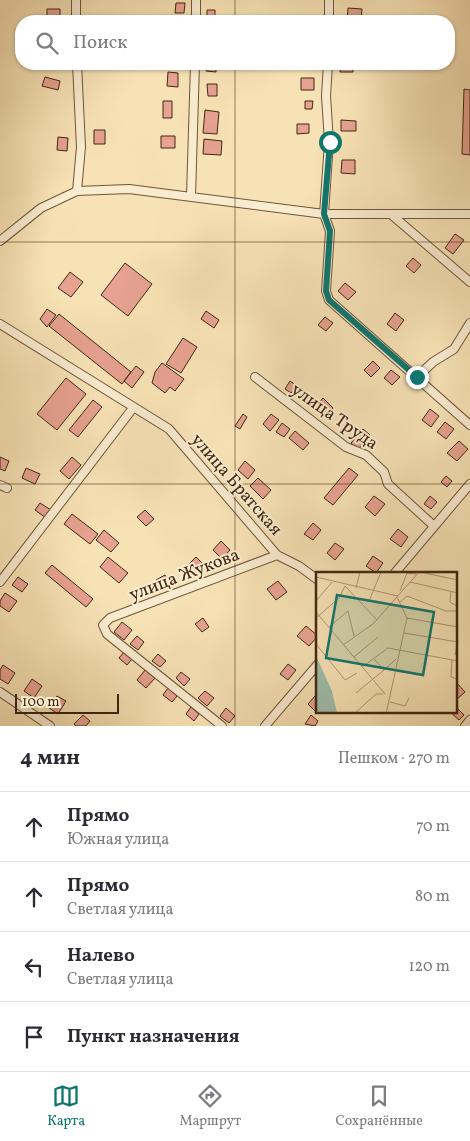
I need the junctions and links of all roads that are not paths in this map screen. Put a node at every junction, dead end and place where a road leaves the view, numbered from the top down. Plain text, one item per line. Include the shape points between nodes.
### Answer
1 (76, 0) edge
2 (196, 0) edge
3 (329, 0) edge
4 (76, 15) edge
5 (196, 15) edge
6 (329, 15) edge
7 (77, 70) edge
8 (195, 70) edge
9 (328, 70) edge
10 (77, 191) junction
11 (192, 196) junction
12 (324, 214) junction
13 (470, 214) edge
14 (393, 216) junction
15 (0, 241) edge
16 (470, 282) edge
17 (470, 323) edge
18 (0, 324) edge
19 (255, 377) dead end
20 (417, 377) junction
21 (134, 408) junction
22 (470, 425) edge
23 (470, 484) edge
24 (434, 526) junction
25 (278, 555) junction
26 (396, 572) edge
27 (316, 579) edge
28 (0, 582) edge
29 (316, 666) edge
30 (0, 692) edge
31 (470, 720) edge
32 (50, 726) edge
33 (222, 726) edge
34 (265, 726) edge
35 (465, 726) edge

1 - 4 street
2 - 5 street
3 - 6 street
7 - 10 street via 81,147
8 - 11 street
9 - 12 street via 330,142
10 - 11 street via 129,189
10 - 15 street via 41,208
11 - 12 street
12 - 14 street
12 - 20 street via 330,231 326,291 329,300
13 - 14 street
14 - 16 street
17 - 20 street via 454,349
18 - 21 street, улица Братская
19 - 24 street, улица Труда via 346,446 366,455 384,472 388,484
20 - 22 street
21 - 25 street, улица Братская via 169,429
21 - 28 street
23 - 24 street
24 - 26 street
25 - 27 street, улица Братская
25 - 33 street, улица Жукова via 110,618 103,625 107,634
29 - 34 street
30 - 32 street
31 - 35 street

